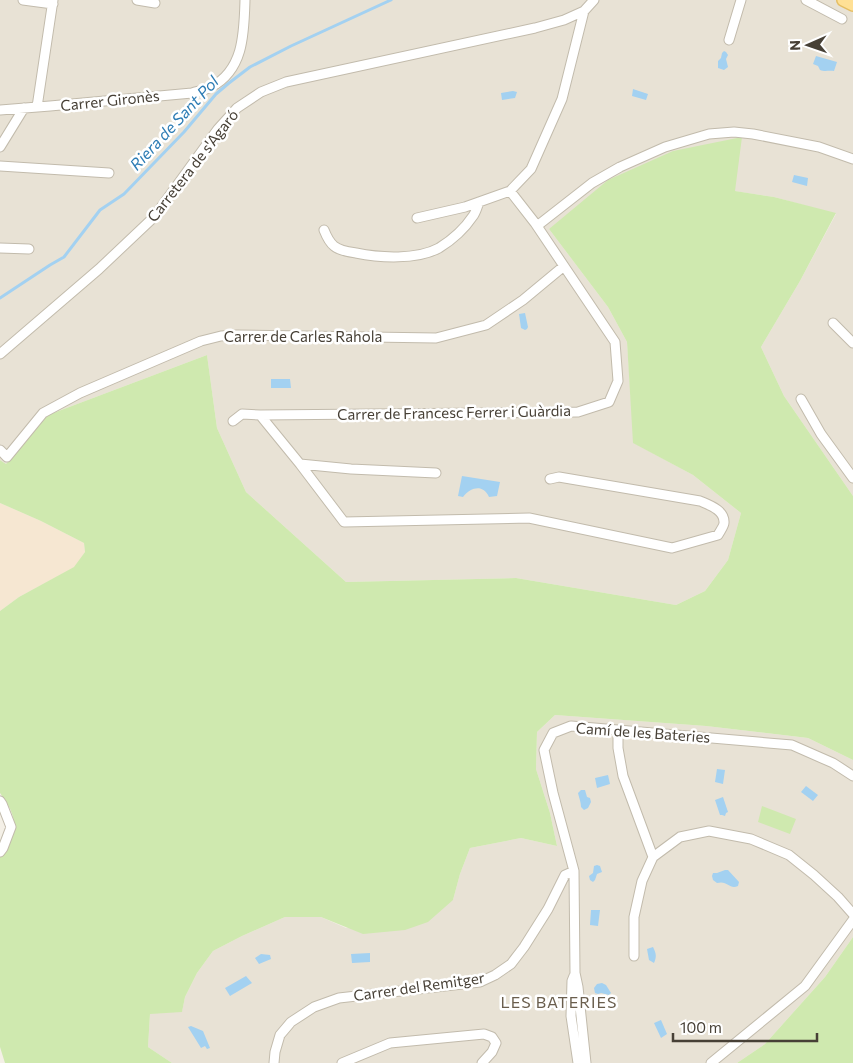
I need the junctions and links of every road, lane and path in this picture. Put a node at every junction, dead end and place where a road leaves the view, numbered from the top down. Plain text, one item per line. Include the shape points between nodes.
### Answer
1 (23, 0) edge
2 (137, 0) edge
3 (245, 0) edge
4 (594, 0) edge
5 (741, 0) edge
6 (806, 0) edge
7 (843, 0) edge
8 (53, 2) edge
9 (155, 3) dead end
10 (853, 5) edge
11 (584, 11) junction
12 (842, 19) dead end
13 (729, 40) dead end
14 (37, 107) junction
15 (24, 108) junction
16 (0, 110) edge
17 (0, 147) edge
18 (853, 159) edge
19 (0, 166) edge
20 (109, 173) dead end
21 (510, 191) junction
22 (479, 202) junction
23 (417, 218) dead end
24 (537, 226) junction
25 (324, 230) dead end
26 (0, 248) edge
27 (28, 249) dead end
28 (564, 266) junction
29 (833, 323) dead end
30 (853, 343) edge
31 (0, 354) edge
32 (801, 399) dead end
33 (260, 415) junction
34 (233, 421) dead end
35 (0, 450) edge
36 (300, 464) junction
37 (436, 473) dead end
38 (853, 478) edge
39 (550, 479) dead end
40 (618, 730) junction
41 (853, 776) edge
42 (0, 802) edge
43 (0, 852) edge
44 (653, 857) junction
45 (574, 871) junction
46 (853, 914) edge
47 (853, 920) edge
48 (634, 956) dead end
49 (575, 973) junction
50 (274, 1063) edge
51 (342, 1063) edge
52 (482, 1063) edge
53 (578, 1063) edge
54 (586, 1063) edge
55 (711, 1063) edge

1 - 8 street
2 - 9 street
3 - 14 street, Carrer Gironès via 244,31 234,65 224,79 209,88 192,93
4 - 11 street, Carretera de s'Agaró
5 - 13 street
6 - 12 street
7 - 10 main road
8 - 14 street
11 - 21 street via 562,99 531,169
11 - 31 street, Carretera de s'Agaró via 535,28 286,82 261,92 237,108 218,129 154,217
14 - 15 street, Carrer Gironès
15 - 16 street, Carrer Gironès
15 - 17 street
18 - 24 street via 819,147 753,134 708,134 665,147 620,167 592,183
19 - 20 street
21 - 22 street
21 - 24 street, Carrer de Francesc Ferrer i Guàrdia
22 - 23 street
22 - 25 street via 474,215 461,230 448,242 424,254 367,256 334,246
24 - 28 street, Carrer de Francesc Ferrer i Guàrdia
26 - 27 street
28 - 33 street, Carrer de Francesc Ferrer i Guàrdia via 615,342 618,381 609,402 578,412
28 - 35 street, Carrer de Carles Rahola via 486,325 436,338 237,335 201,341 43,412 6,457
29 - 30 street
32 - 38 street
33 - 34 street, Carrer de Francesc Ferrer i Guàrdia via 242,414
33 - 36 street
36 - 37 street
36 - 39 street via 344,522 529,518 672,548 718,535 724,524 722,514 700,501 559,477
40 - 41 street, Camí de les Bateries via 792,745 833,762
40 - 44 street via 623,776
40 - 45 street, Camí de les Bateries via 571,726 553,733 544,750
42 - 43 street via 11,826
44 - 46 street via 680,837 708,831 751,839 790,855
44 - 48 street via 642,881 634,917
45 - 49 street, Camí de les Bateries
45 - 50 street, Carrer del Remitger via 565,875 524,947 511,964 496,975 480,982 339,998 314,1007 291,1022 280,1035
47 - 55 street via 805,986
49 - 53 street, Camí de les Bateries via 571,1016
49 - 54 street, Camí de les Bateries
51 - 52 street via 390,1043 484,1034 496,1043

